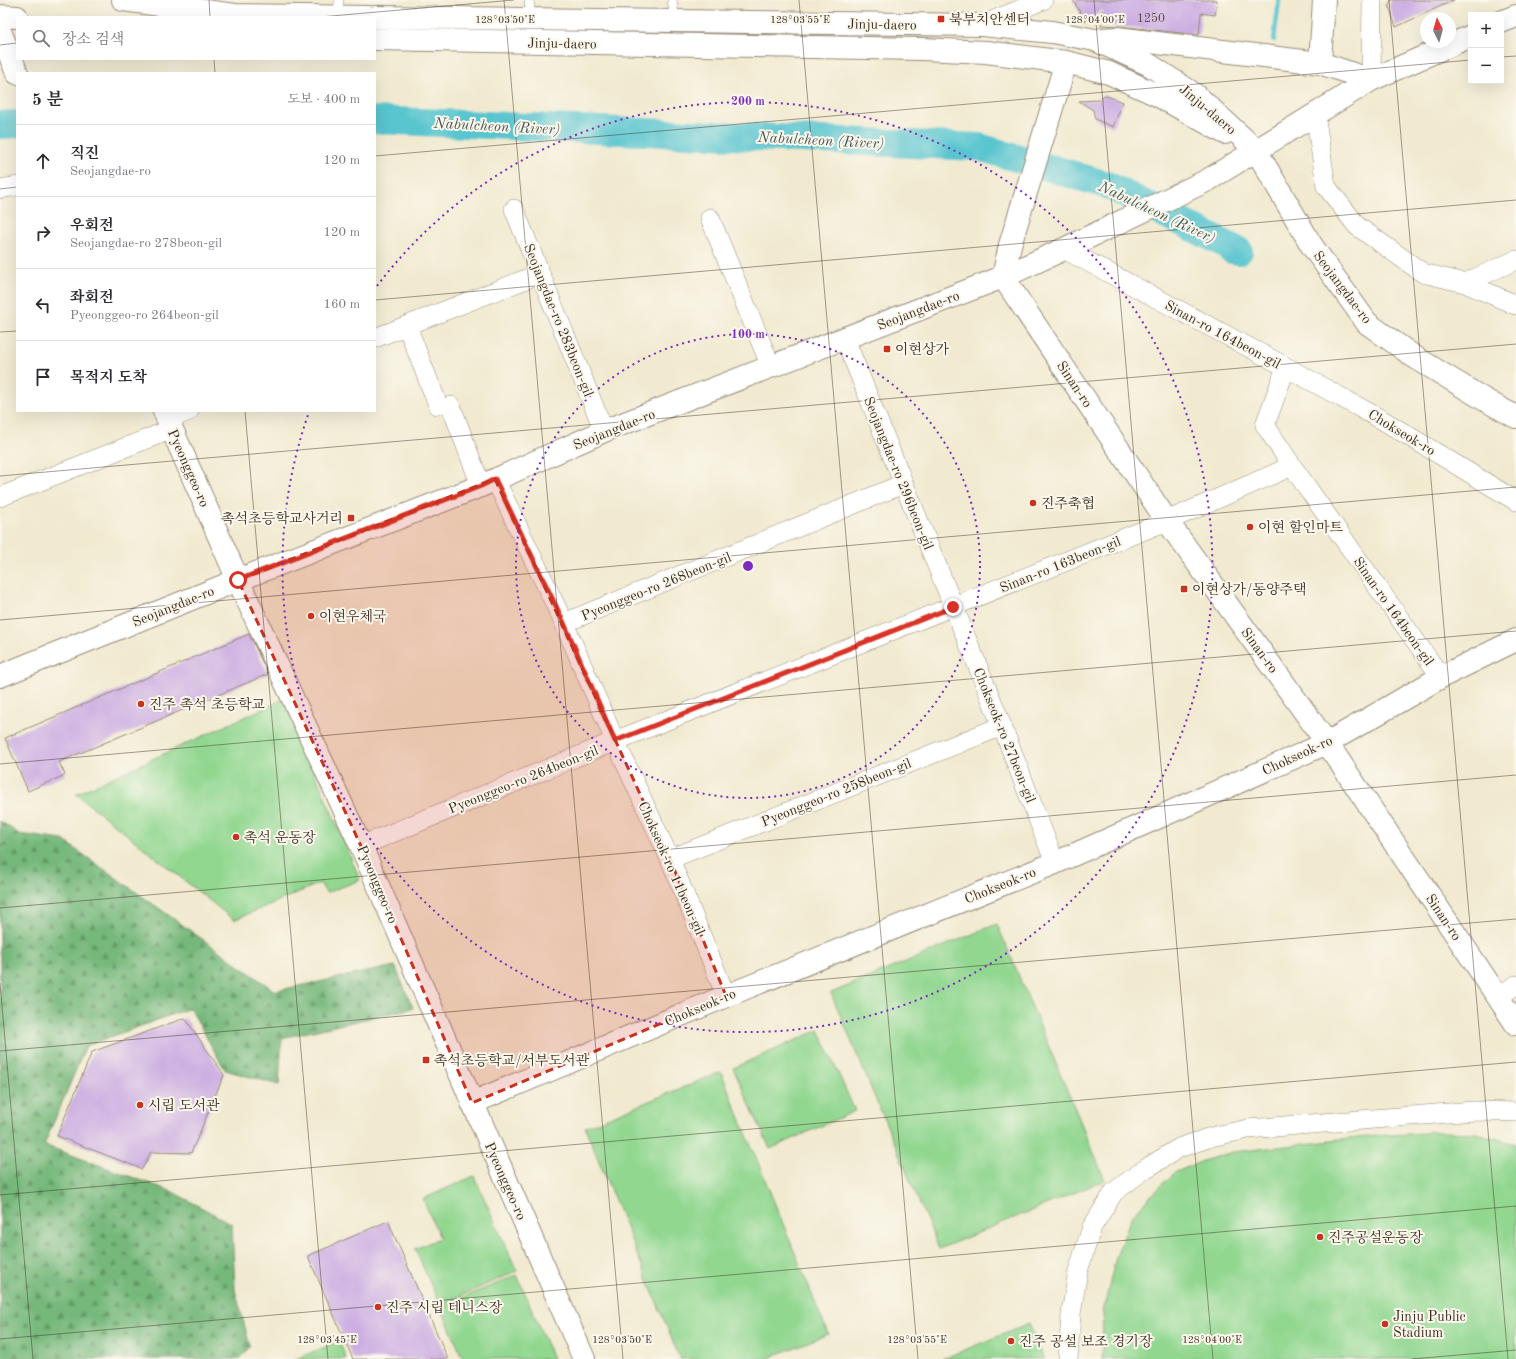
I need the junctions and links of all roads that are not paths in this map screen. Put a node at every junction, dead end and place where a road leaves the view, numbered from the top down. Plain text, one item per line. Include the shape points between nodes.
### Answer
1 (123, 0) edge
2 (340, 0) edge
3 (1043, 0) edge
4 (1324, 0) edge
5 (1372, 0) edge
6 (530, 9) edge
7 (673, 10) edge
8 (0, 16) edge
9 (286, 16) edge
10 (338, 16) edge
11 (1516, 16) edge
12 (16, 17) edge
13 (376, 17) edge
14 (1504, 21) edge
15 (982, 25) junction
16 (1468, 37) edge
17 (2, 38) edge
18 (376, 39) edge
19 (1095, 40) junction
20 (1066, 62) junction
21 (1320, 63) junction
22 (17, 72) edge
23 (1371, 80) junction
24 (1315, 113) junction
25 (1256, 150) junction
26 (16, 186) edge
27 (0, 189) edge
28 (514, 209) dead end
29 (710, 218) dead end
30 (1064, 249) junction
31 (1516, 260) edge
32 (539, 274) junction
33 (1003, 277) junction
34 (1465, 283) junction
35 (1516, 305) edge
36 (407, 326) junction
37 (376, 338) edge
38 (845, 339) junction
39 (771, 367) junction
40 (1286, 367) junction
41 (187, 412) edge
42 (1516, 417) edge
43 (168, 420) edge
44 (604, 431) junction
45 (1292, 466) junction
46 (488, 482) junction
47 (903, 484) junction
48 (0, 497) edge
49 (1516, 501) edge
50 (1167, 521) junction
51 (238, 580) junction
52 (953, 607) junction
53 (564, 623) junction
54 (1515, 642) edge
55 (0, 676) edge
56 (1441, 677) junction
57 (1002, 726) junction
58 (615, 741) junction
59 (1327, 743) junction
60 (361, 846) junction
61 (670, 859) junction
62 (1055, 863) junction
63 (1516, 985) edge
64 (726, 996) junction
65 (1498, 997) junction
66 (1516, 1024) edge
67 (472, 1103) junction
68 (1516, 1112) edge
69 (584, 1359) edge
70 (1068, 1359) edge

1 - 9 street via 235,15
2 - 10 lane
3 - 15 street
4 - 21 street
5 - 23 street
6 - 7 street, Jinju-daero
6 - 13 street, Jinju-daero
7 - 15 street, Jinju-daero
8 - 12 street
11 - 14 street
15 - 19 street, Jinju-daero via 1052,32
16 - 23 street
17 - 22 street
18 - 20 street, Jinju-daero via 922,49 986,52
19 - 21 street via 1117,38
19 - 25 street, Jinju-daero via 1148,64 1197,96
20 - 25 street, Jinju-daero via 1116,76 1155,94
20 - 33 street via 1010,245
21 - 23 street
23 - 24 street
24 - 25 street
24 - 34 street via 1326,186 1357,226 1423,273
25 - 30 street, Seojangdae-ro via 1208,180
25 - 42 street, Seojangdae-ro via 1312,246 1367,322 1413,356
26 - 27 street
28 - 32 street, Seojangdae-ro 283beon-gil
29 - 39 street
30 - 33 street, Seojangdae-ro
30 - 40 street, Sinan-ro 164beon-gil
31 - 34 street
32 - 36 street
32 - 44 street, Seojangdae-ro 283beon-gil
33 - 38 street, Seojangdae-ro
33 - 50 street, Sinan-ro
34 - 35 street
36 - 37 street
36 - 46 street via 444,405
38 - 39 street, Seojangdae-ro
38 - 47 street, Seojangdae-ro 296beon-gil
39 - 44 street, Seojangdae-ro
40 - 45 street, Sinan-ro 164beon-gil via 1265,425
40 - 49 street, Chokseok-ro via 1384,421
41 - 43 street
43 - 48 street
43 - 51 street, Pyeonggeo-ro
44 - 46 street, Seojangdae-ro
45 - 50 street
45 - 56 street, Sinan-ro 164beon-gil
46 - 51 street, Seojangdae-ro
46 - 53 street, Chokseok-ro 11beon-gil
47 - 52 street, Seojangdae-ro 296beon-gil
47 - 53 street, Pyeonggeo-ro 268beon-gil
50 - 52 street, Sinan-ro 163beon-gil
50 - 59 street, Sinan-ro
51 - 55 street, Seojangdae-ro
51 - 60 street, Pyeonggeo-ro
52 - 57 street, Chokseok-ro 27beon-gil
52 - 58 street, Pyeonggeo-ro 264beon-gil
53 - 58 street, Chokseok-ro 11beon-gil
54 - 56 street, Chokseok-ro
56 - 59 street, Chokseok-ro
57 - 61 street, Pyeonggeo-ro 258beon-gil
57 - 62 street, Chokseok-ro 27beon-gil
58 - 60 street, Pyeonggeo-ro 264beon-gil
58 - 61 street, Chokseok-ro 11beon-gil
59 - 62 street, Chokseok-ro
59 - 65 street, Sinan-ro
60 - 67 street, Pyeonggeo-ro
61 - 64 street, Chokseok-ro 11beon-gil
62 - 64 street, Chokseok-ro
63 - 65 street
64 - 67 street, Chokseok-ro
65 - 66 street, Sinan-ro
67 - 69 street, Pyeonggeo-ro
68 - 70 street via 1474,1111 1248,1129 1211,1137 1179,1148 1114,1192 1092,1227 1078,1271 1071,1314

